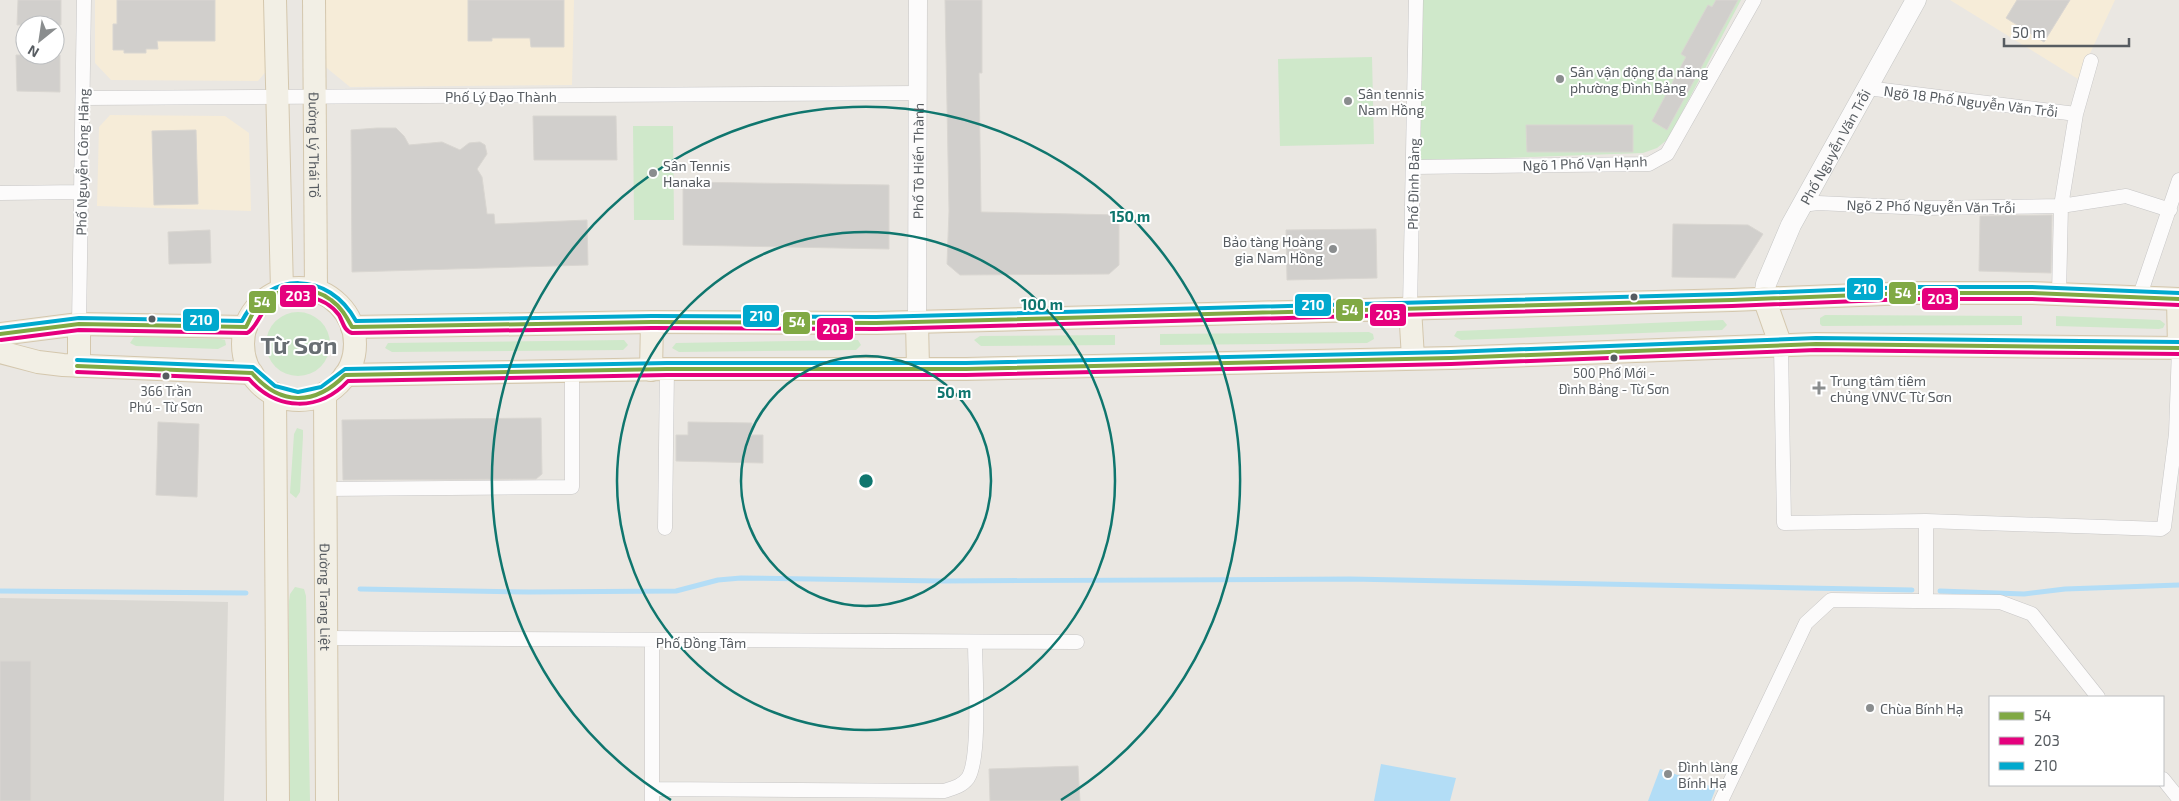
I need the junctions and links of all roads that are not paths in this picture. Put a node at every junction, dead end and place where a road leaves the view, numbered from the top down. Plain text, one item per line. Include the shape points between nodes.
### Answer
1 (84, 0) edge
2 (275, 0) edge
3 (314, 0) edge
4 (918, 0) edge
5 (1416, 0) edge
6 (1754, 0) edge
7 (1916, 0) edge
8 (2091, 61) dead end
9 (1867, 88) junction
10 (919, 93) junction
11 (83, 98) junction
12 (276, 98) junction
13 (316, 98) junction
14 (2076, 114) junction
15 (1414, 167) junction
16 (2179, 180) edge
17 (82, 192) junction
18 (0, 193) edge
19 (1802, 205) junction
20 (2061, 206) junction
21 (2170, 210) junction
22 (282, 291) junction
23 (316, 291) junction
24 (2059, 294) junction
25 (1764, 298) junction
26 (2139, 298) junction
27 (2179, 300) edge
28 (1410, 308) junction
29 (652, 322) junction
30 (917, 322) junction
31 (79, 324) junction
32 (246, 327) junction
33 (352, 327) junction
34 (40, 330) junction
35 (0, 334) edge
36 (1781, 346) junction
37 (2179, 348) edge
38 (0, 352) edge
39 (1413, 358) junction
40 (38, 362) junction
41 (79, 366) junction
42 (918, 368) junction
43 (659, 370) junction
44 (572, 371) junction
45 (252, 373) junction
46 (345, 375) junction
47 (324, 393) junction
48 (275, 394) junction
49 (325, 489) junction
50 (1926, 520) junction
51 (665, 528) dead end
52 (1926, 601) junction
53 (326, 638) junction
54 (652, 642) junction
55 (975, 642) junction
56 (1076, 642) dead end
57 (2097, 696) edge
58 (2164, 780) edge
59 (652, 795) edge
60 (2179, 799) edge
61 (278, 801) edge
62 (327, 801) edge
63 (1721, 801) edge

1 - 11 street, Phố Nguyễn Công Hãng
2 - 12 main road
3 - 13 main road, Đường Lý Thái Tổ
4 - 10 street, Phố Tô Hiến Thành
5 - 15 street, Phố Đình Bảng
6 - 15 street, Ngõ 1 Phố Vạn Hạnh via 1667,154 1649,164
7 - 9 main road, Phố Nguyễn Văn Trỗi
8 - 14 street
9 - 14 street, Ngõ 18 Phố Nguyễn Văn Trỗi
9 - 19 main road, Phố Nguyễn Văn Trỗi
10 - 13 street, Phố Lý Đạo Thành
10 - 30 street, Phố Tô Hiến Thành
11 - 12 street, Phố Lý Đạo Thành
11 - 17 street, Phố Nguyễn Công Hãng
12 - 13 street, Phố Lý Đạo Thành
12 - 22 main road
13 - 23 main road, Đường Lý Thái Tổ
14 - 20 street
15 - 28 street, Phố Đình Bảng
16 - 21 street
17 - 18 street
17 - 31 street, Phố Nguyễn Công Hãng
19 - 20 street, Ngõ 2 Phố Nguyễn Văn Trỗi via 1924,208
19 - 25 main road, Phố Nguyễn Văn Trỗi via 1766,284
20 - 21 street, Ngõ 2 Phố Nguyễn Văn Trỗi via 2126,196
20 - 24 street
21 - 26 street
22 - 23 main road via 302,288
22 - 32 main road via 258,306
23 - 33 main road via 339,305
24 - 25 main road
24 - 26 main road
25 - 28 main road
25 - 36 main road
26 - 27 main road
27 - 37 main road
28 - 30 main road
28 - 39 main road
29 - 30 main road
29 - 33 main road
29 - 43 main road
30 - 42 main road
31 - 32 main road
31 - 34 main road
31 - 41 main road
32 - 45 main road via 244,349
33 - 46 main road via 354,350
34 - 35 main road
34 - 40 main road
36 - 37 main road
36 - 39 main road
36 - 50 street via 1784,524
37 - 50 street via 2176,434 2164,527
38 - 40 main road
39 - 42 main road
40 - 41 main road
41 - 45 main road
42 - 43 main road
43 - 44 main road
43 - 51 street via 668,454
44 - 46 main road
44 - 49 street via 572,488
45 - 48 main road
46 - 47 main road
47 - 48 main road via 300,399
47 - 49 main road, Đường Trang Liệt
48 - 61 main road
49 - 53 main road, Đường Trang Liệt
50 - 52 street
52 - 57 street via 2000,602 2032,614
52 - 63 street via 1831,600 1806,623
53 - 54 street, Phố Đồng Tâm
53 - 62 main road, Đường Trang Liệt
54 - 55 street, Phố Đồng Tâm
54 - 59 street
55 - 56 street, Phố Đồng Tâm
55 - 59 street via 975,757 968,778 957,787 944,791
58 - 60 street

